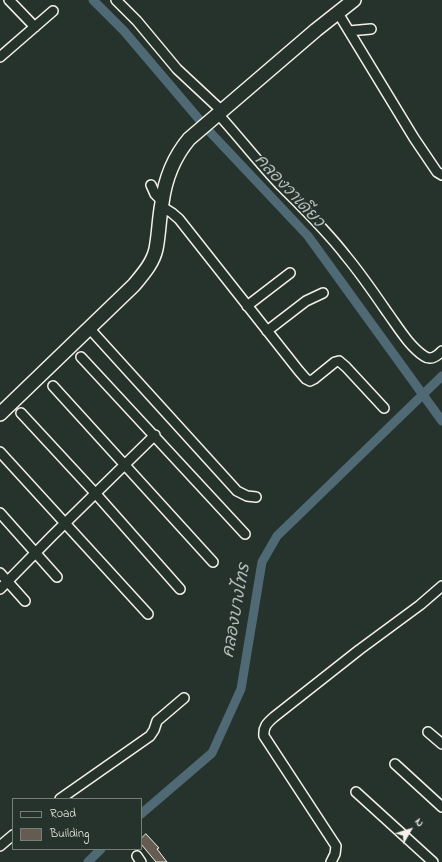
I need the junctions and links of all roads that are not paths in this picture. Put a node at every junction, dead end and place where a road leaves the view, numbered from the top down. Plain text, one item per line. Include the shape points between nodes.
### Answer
1 (9, 0) edge
2 (116, 0) edge
3 (354, 0) edge
4 (53, 11) dead end
5 (338, 13) junction
6 (35, 27) junction
7 (371, 29) dead end
8 (350, 31) junction
9 (2, 53) edge
10 (218, 114) junction
11 (442, 175) edge
12 (151, 185) dead end
13 (161, 204) junction
14 (290, 272) dead end
15 (323, 293) dead end
16 (247, 306) junction
17 (89, 328) junction
18 (267, 332) junction
19 (442, 351) edge
20 (81, 357) dead end
21 (53, 386) dead end
22 (384, 408) dead end
23 (1, 410) edge
24 (21, 413) dead end
25 (155, 435) junction
26 (0, 452) edge
27 (125, 465) junction
28 (96, 494) junction
29 (256, 496) dead end
30 (0, 513) edge
31 (66, 523) junction
32 (245, 534) dead end
33 (36, 553) junction
34 (213, 562) dead end
35 (0, 573) edge
36 (57, 577) dead end
37 (8, 581) junction
38 (442, 586) edge
39 (0, 589) edge
40 (180, 589) dead end
41 (25, 601) dead end
42 (148, 614) dead end
43 (184, 698) dead end
44 (428, 732) dead end
45 (442, 744) edge
46 (396, 764) dead end
47 (356, 792) dead end
48 (61, 798) edge
49 (442, 806) edge
50 (12, 836) edge
51 (0, 846) edge
52 (331, 862) edge
53 (433, 862) edge

1 - 6 street
2 - 10 street
3 - 5 street
4 - 6 street
5 - 8 street
5 - 10 street
6 - 9 street
7 - 8 street
8 - 11 street via 414,138 437,172
10 - 13 street via 180,150 173,163
10 - 19 street via 279,184 341,249 415,348 430,358 434,358
12 - 13 street
13 - 16 street via 179,219
13 - 17 street via 156,250 147,270
14 - 16 street
15 - 18 street via 306,301
16 - 18 street
17 - 23 street
17 - 29 street via 237,491 247,496
18 - 22 street via 306,379 314,379 339,361
20 - 25 street
21 - 27 street
24 - 28 street
25 - 27 street
25 - 32 street
26 - 31 street
27 - 28 street
27 - 34 street
28 - 31 street
28 - 40 street
30 - 33 street
31 - 33 street
31 - 42 street
33 - 36 street
33 - 37 street
35 - 37 street
37 - 39 street
37 - 41 street
38 - 52 street via 420,606 359,650 265,726 264,736 336,846
43 - 48 street via 157,722 147,739
44 - 45 street
46 - 49 street
47 - 53 street
50 - 51 street

